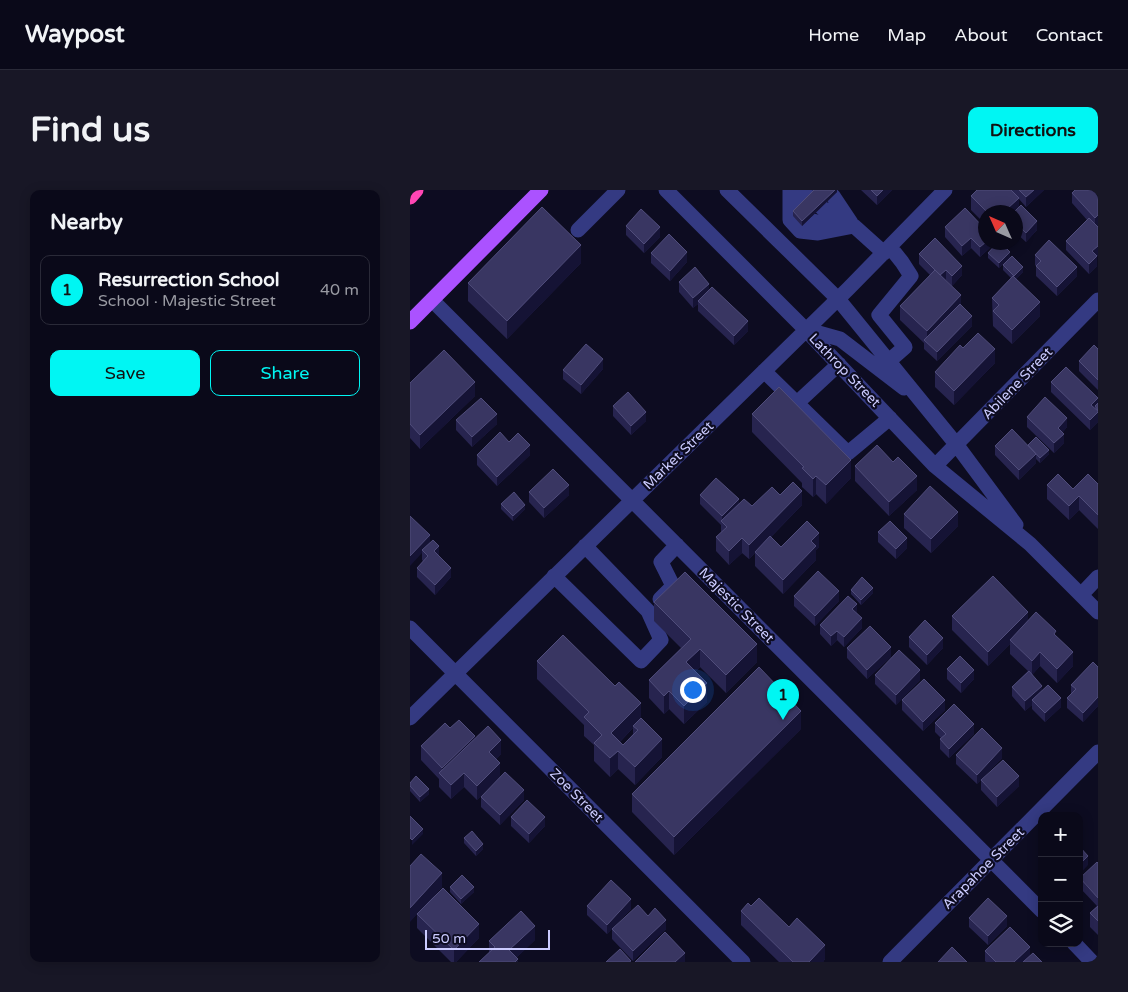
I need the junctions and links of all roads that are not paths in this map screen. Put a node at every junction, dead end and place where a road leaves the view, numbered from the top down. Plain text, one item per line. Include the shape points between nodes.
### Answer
1 (416, 190) edge
2 (541, 190) edge
3 (618, 190) edge
4 (666, 190) edge
5 (728, 190) edge
6 (791, 190) edge
7 (796, 190) edge
8 (827, 190) edge
9 (945, 190) edge
10 (410, 197) edge
11 (854, 226) junction
12 (578, 230) dead end
13 (887, 250) junction
14 (838, 299) junction
15 (432, 300) junction
16 (1098, 300) edge
17 (879, 315) junction
18 (410, 322) edge
19 (806, 330) junction
20 (865, 331) junction
21 (889, 361) junction
22 (839, 364) junction
23 (764, 371) junction
24 (921, 401) junction
25 (797, 403) junction
26 (890, 418) junction
27 (956, 444) junction
28 (935, 466) junction
29 (632, 500) junction
30 (1030, 544) junction
31 (678, 545) junction
32 (585, 546) junction
33 (554, 576) junction
34 (1098, 577) edge
35 (1081, 595) junction
36 (648, 611) junction
37 (1098, 612) edge
38 (410, 628) edge
39 (456, 673) junction
40 (410, 718) edge
41 (1098, 752) edge
42 (991, 860) junction
43 (1038, 907) edge
44 (1078, 947) edge
45 (743, 962) edge
46 (890, 962) edge
47 (1092, 962) edge

1 - 10 highway
2 - 15 main road
3 - 12 street
4 - 19 street, Lathrop Street
5 - 14 street, Lathrop Street
6 - 11 street via 790,220 800,231 818,234
7 - 11 street
8 - 11 street
9 - 13 street, Market Street
11 - 13 street
13 - 14 street, Market Street
13 - 17 street via 902,262 911,276
14 - 19 street, Market Street
14 - 20 street, Lathrop Street
15 - 18 main road
15 - 29 street, Majestic Street
16 - 27 street, Abilene Street
17 - 20 street
17 - 21 street via 905,347
19 - 22 street, Lathrop Street
19 - 23 street, Market Street
19 - 24 street via 840,339
20 - 21 street, Lathrop Street
21 - 24 street, Lathrop Street
22 - 25 street
22 - 26 street, Lathrop Street
23 - 25 street
23 - 29 street, Market Street
24 - 27 street, Lathrop Street
25 - 26 street via 848,453
26 - 28 street, Lathrop Street
27 - 28 street, Abilene Street
27 - 30 street, Lathrop Street
28 - 30 street, Lathrop Street
29 - 31 street, Majestic Street
29 - 32 street, Market Street
30 - 35 street, Lathrop Street
31 - 36 street via 660,562 673,586
31 - 42 street, Majestic Street
32 - 33 street, Market Street
32 - 36 street
33 - 36 street via 641,661 661,640
33 - 39 street, Market Street
34 - 35 street
35 - 37 street, Lathrop Street
38 - 39 street, Zoe Street
39 - 40 street, Market Street
39 - 45 street, Zoe Street
41 - 42 street, Arapahoe Street
42 - 43 street, Majestic Street
42 - 46 street, Arapahoe Street
44 - 47 street

